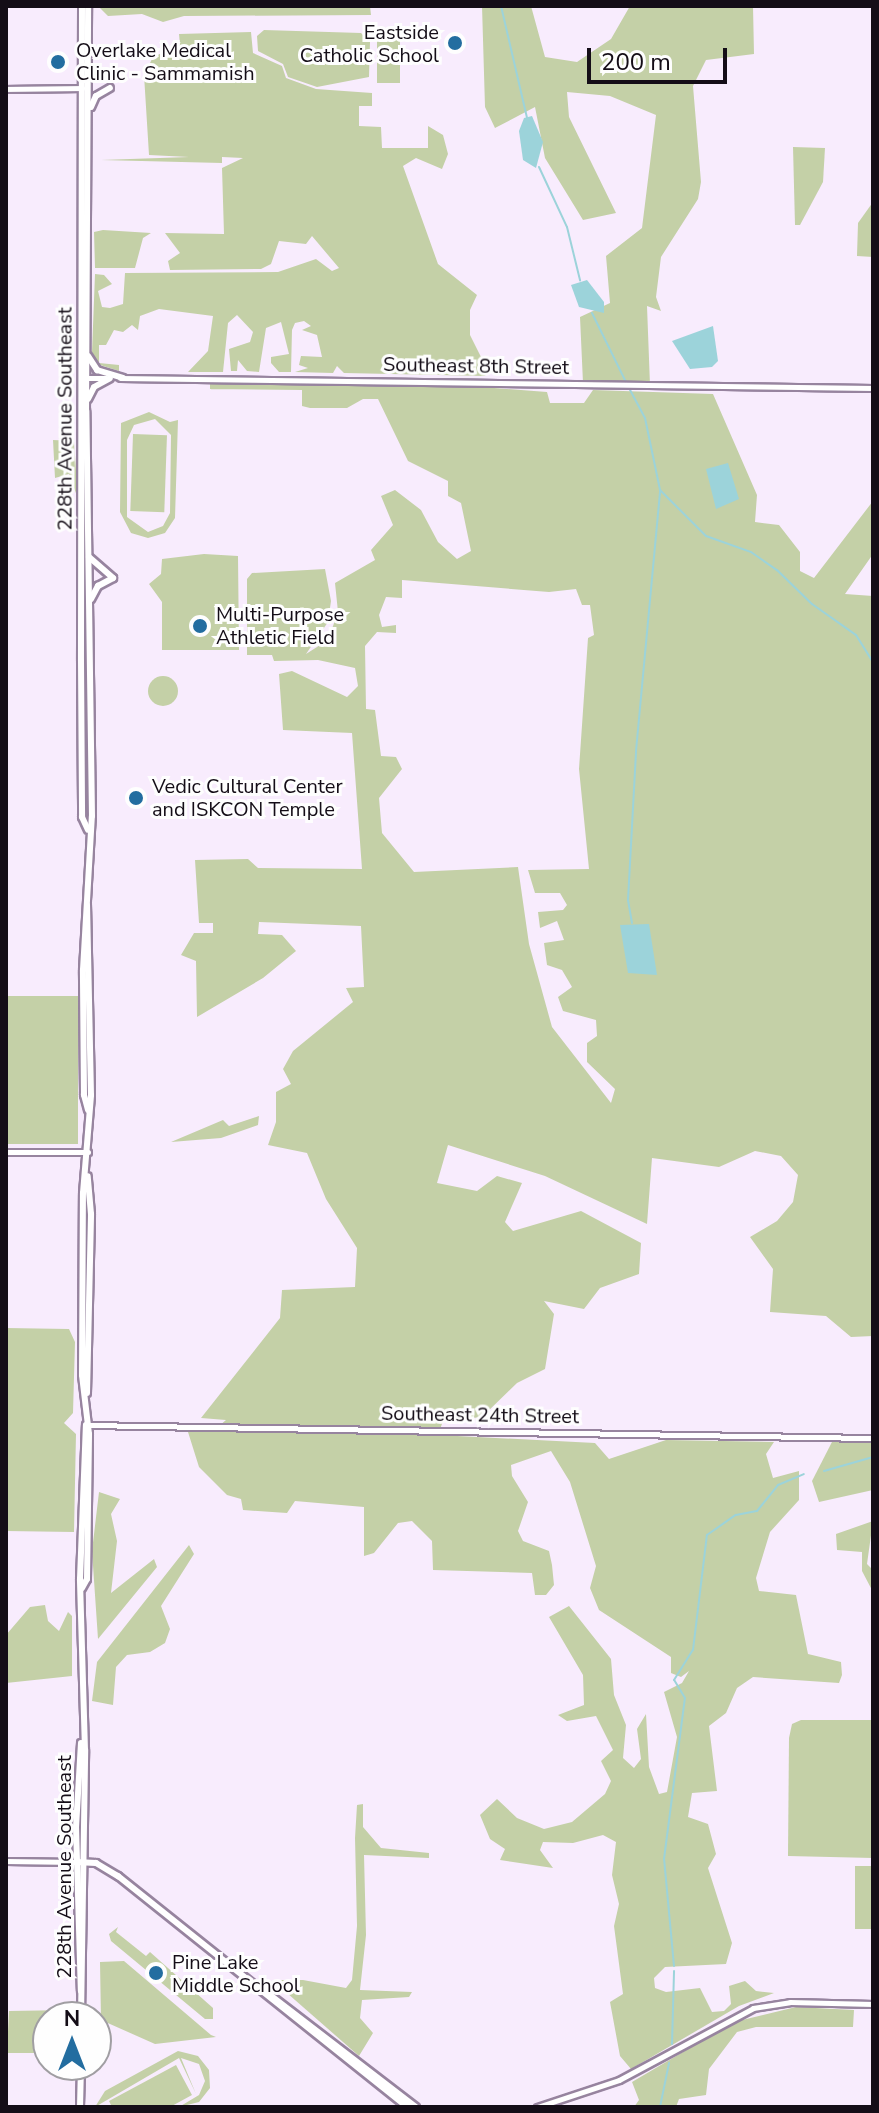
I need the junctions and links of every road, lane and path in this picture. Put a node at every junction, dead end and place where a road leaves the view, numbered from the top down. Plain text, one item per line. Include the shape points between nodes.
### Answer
1 (82, 6) edge
2 (88, 6) edge
3 (82, 88) junction
4 (110, 88) dead end
5 (6, 89) edge
6 (88, 127) junction
7 (86, 348) junction
8 (83, 378) junction
9 (110, 378) junction
10 (123, 378) junction
11 (873, 388) edge
12 (86, 411) junction
13 (88, 555) junction
14 (88, 606) junction
15 (89, 673) junction
16 (82, 706) junction
17 (90, 730) junction
18 (88, 830) junction
19 (6, 1152) edge
20 (88, 1152) junction
21 (87, 1173) junction
22 (84, 1261) junction
23 (90, 1289) junction
24 (85, 1400) junction
25 (86, 1425) junction
26 (873, 1438) edge
27 (6, 1861) edge
28 (80, 1862) junction
29 (262, 1989) junction
30 (81, 2001) edge
31 (873, 2004) edge
32 (81, 2081) edge
33 (80, 2107) edge
34 (407, 2107) edge
35 (416, 2107) edge
36 (537, 2107) edge

1 - 3 main road, 228th Avenue Southeast
2 - 6 main road, 228th Avenue Southeast
3 - 5 street
3 - 8 main road, 228th Avenue Southeast
4 - 6 main road via 92,101
6 - 7 main road, 228th Avenue Southeast
7 - 8 main road, 228th Avenue Southeast
7 - 10 main road via 94,368
8 - 9 street, Southeast 8th Street
8 - 12 main road, 228th Avenue Southeast
8 - 16 main road, 228th Avenue Southeast
9 - 10 street, Southeast 8th Street
9 - 12 main road via 92,389
10 - 11 street, Southeast 8th Street
12 - 13 main road, 228th Avenue Southeast
13 - 14 main road, 228th Avenue Southeast
13 - 14 main road via 113,578 96,587
14 - 15 main road, 228th Avenue Southeast
15 - 16 main road
15 - 17 main road, 228th Avenue Southeast
16 - 17 main road
16 - 18 main road, 228th Avenue Southeast via 82,817
17 - 18 main road, 228th Avenue Southeast
18 - 20 main road, 228th Avenue Southeast
19 - 20 street
20 - 21 main road, 228th Avenue Southeast
21 - 22 main road, 228th Avenue Southeast
21 - 23 main road, 228th Avenue Southeast
22 - 23 main road
22 - 24 main road, 228th Avenue Southeast
23 - 24 main road, 228th Avenue Southeast
24 - 25 main road, 228th Avenue Southeast
25 - 26 street, Southeast 24th Street
25 - 28 main road, 228th Avenue Southeast
27 - 28 street
28 - 29 main road via 108,1869
28 - 30 main road, 228th Avenue Southeast
29 - 34 main road
29 - 35 main road
31 - 36 street via 780,2003 742,2012 619,2080
32 - 33 main road

